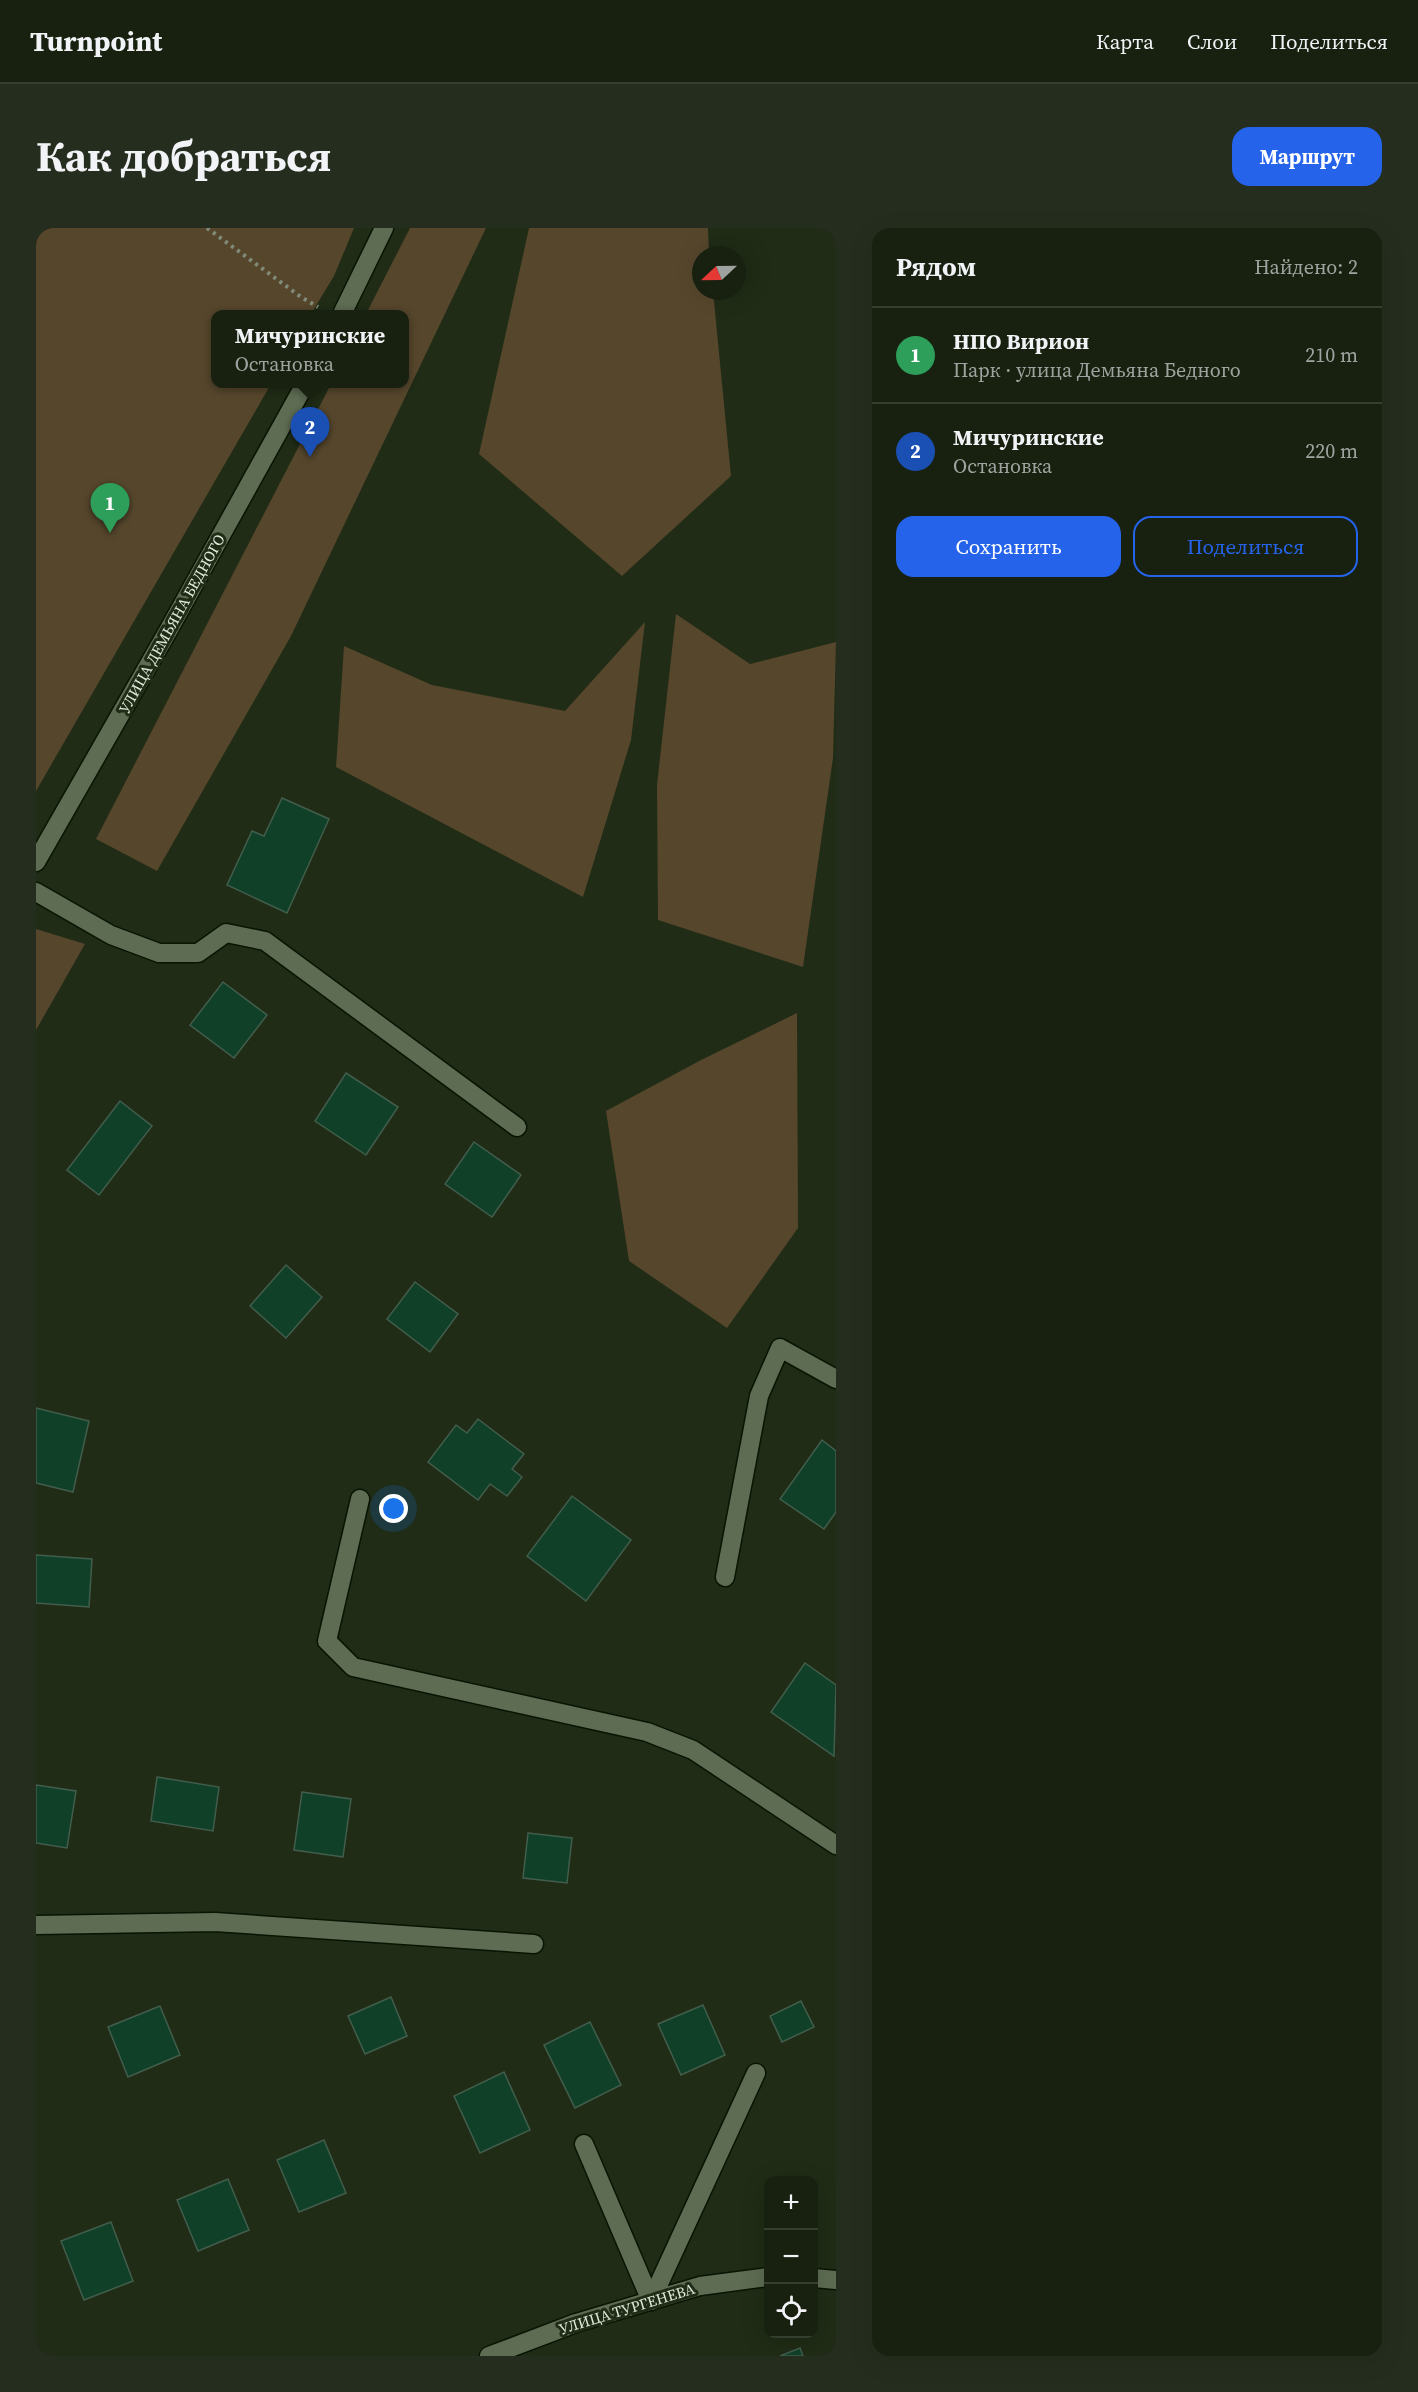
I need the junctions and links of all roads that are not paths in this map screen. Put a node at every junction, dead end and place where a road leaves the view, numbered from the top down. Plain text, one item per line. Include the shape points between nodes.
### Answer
1 (384, 228) edge
2 (344, 310) edge
3 (303, 388) edge
4 (36, 862) edge
5 (36, 892) edge
6 (517, 1127) dead end
7 (836, 1379) edge
8 (360, 1499) dead end
9 (725, 1577) dead end
10 (836, 1845) edge
11 (36, 1925) edge
12 (534, 1944) dead end
13 (756, 2073) dead end
14 (584, 2144) dead end
15 (764, 2278) edge
16 (818, 2278) edge
17 (836, 2280) edge
18 (651, 2301) junction
19 (489, 2356) edge

1 - 2 street
3 - 4 street, УЛИЦА ДЕМЬЯНА БЕДНОГО
5 - 6 street via 111,935 159,953 198,952 226,933 265,941
7 - 9 street via 780,1348 759,1396
8 - 10 street via 327,1641 353,1667 647,1732 693,1750
11 - 12 street via 215,1922
13 - 18 street
14 - 18 street
15 - 18 street, УЛИЦА ТУРГЕНЕВА via 700,2286
16 - 17 street
18 - 19 street, УЛИЦА ТУРГЕНЕВА via 576,2323

